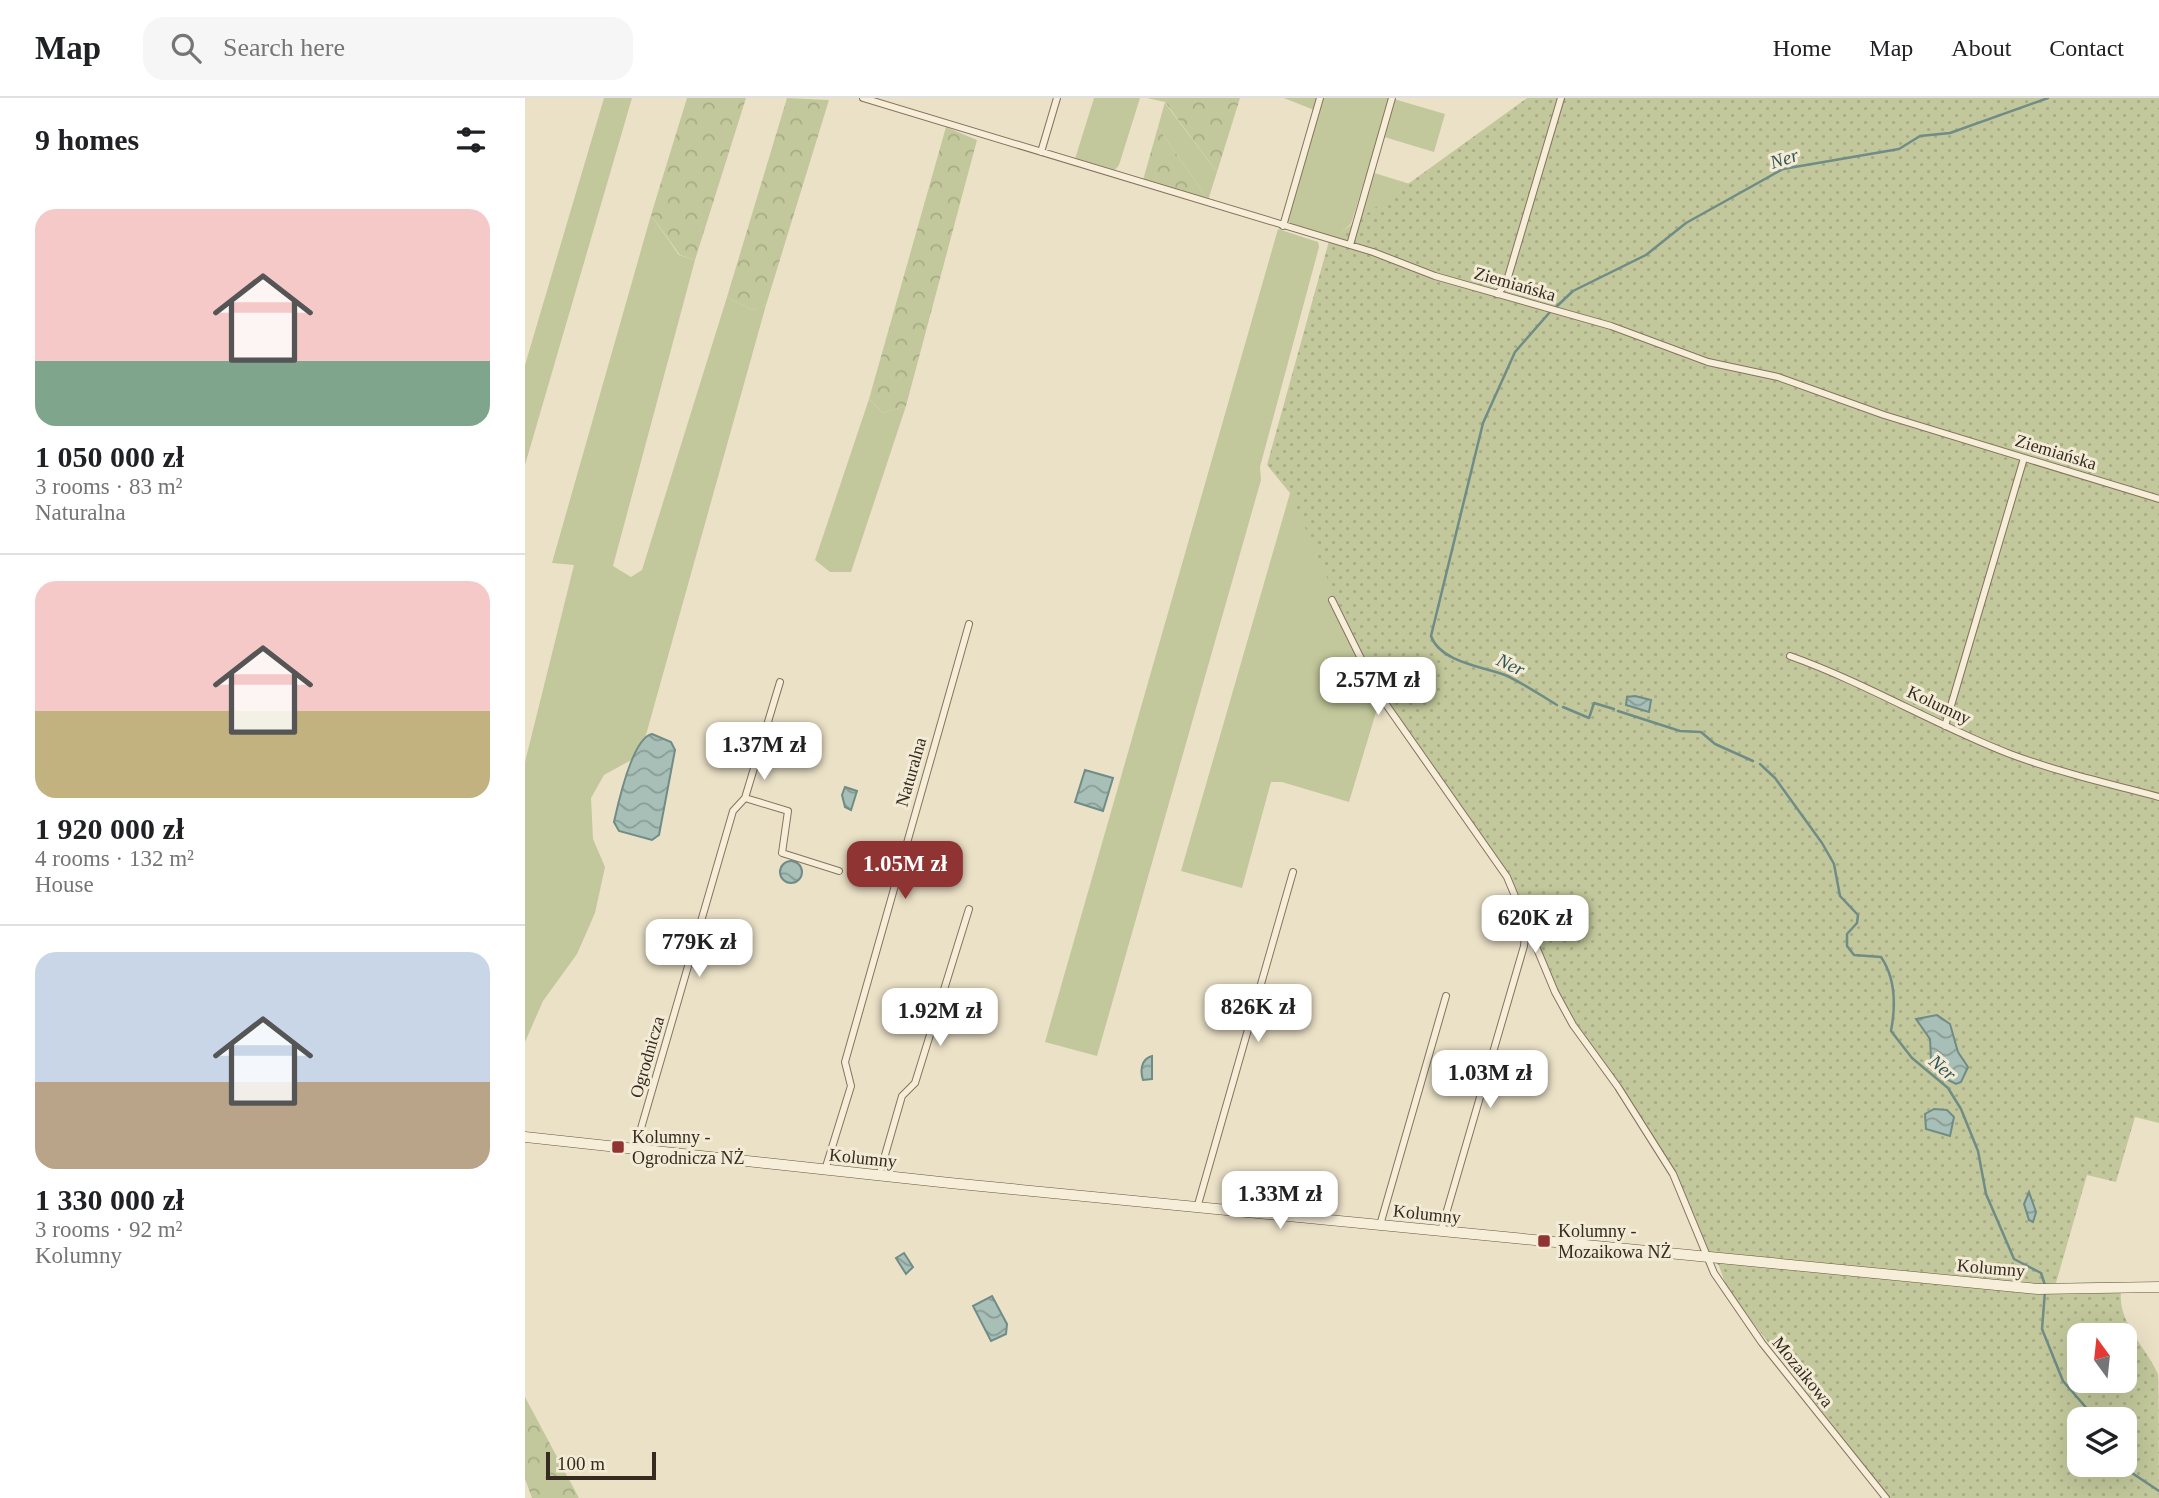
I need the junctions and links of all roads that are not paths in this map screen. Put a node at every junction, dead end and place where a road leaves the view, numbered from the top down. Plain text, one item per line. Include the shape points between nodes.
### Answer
1 (863, 98) edge
2 (1057, 98) edge
3 (1320, 98) edge
4 (1392, 98) edge
5 (1561, 98) edge
6 (1041, 152) junction
7 (1283, 226) junction
8 (1350, 245) junction
9 (1497, 294) junction
10 (2025, 457) junction
11 (2159, 499) edge
12 (1332, 600) dead end
13 (969, 624) dead end
14 (1790, 656) dead end
15 (780, 682) dead end
16 (1945, 726) junction
17 (2159, 797) edge
18 (745, 798) junction
19 (839, 872) dead end
20 (1293, 873) dead end
21 (969, 909) dead end
22 (1526, 924) junction
23 (1446, 996) dead end
24 (525, 1137) edge
25 (635, 1149) junction
26 (825, 1170) junction
27 (879, 1176) junction
28 (1197, 1208) junction
29 (1380, 1225) junction
30 (1441, 1231) junction
31 (1707, 1257) junction
32 (2159, 1287) edge
33 (1886, 1498) edge

1 - 6 street, Ziemiańska
2 - 6 street
3 - 7 street
4 - 8 street
5 - 9 street via 1506,284
6 - 7 street, Ziemiańska
7 - 8 street, Ziemiańska
8 - 9 street, Ziemiańska
9 - 10 street, Ziemiańska via 1585,317 1708,362 1778,377
10 - 11 street, Ziemiańska
10 - 16 street
12 - 22 street, Mozaikowa via 1378,693 1502,871
13 - 26 street, Naturalna via 845,1062 851,1086
14 - 16 street, Kolumny
15 - 18 street, Ogrodnicza
16 - 17 street, Kolumny via 2011,755
18 - 19 street via 788,811 782,853
18 - 25 street, Ogrodnicza via 733,811
20 - 28 street
21 - 27 street via 915,1083 902,1096
22 - 30 street via 1524,946
22 - 31 street, Mozaikowa via 1573,1025 1673,1174
23 - 29 street
24 - 25 street, Kolumny
25 - 26 street, Kolumny
26 - 27 street, Kolumny
27 - 28 street, Kolumny
28 - 29 street, Kolumny
29 - 30 street, Kolumny
30 - 31 street, Kolumny
31 - 32 street, Kolumny via 2049,1290
31 - 33 street, Mozaikowa via 1762,1343

